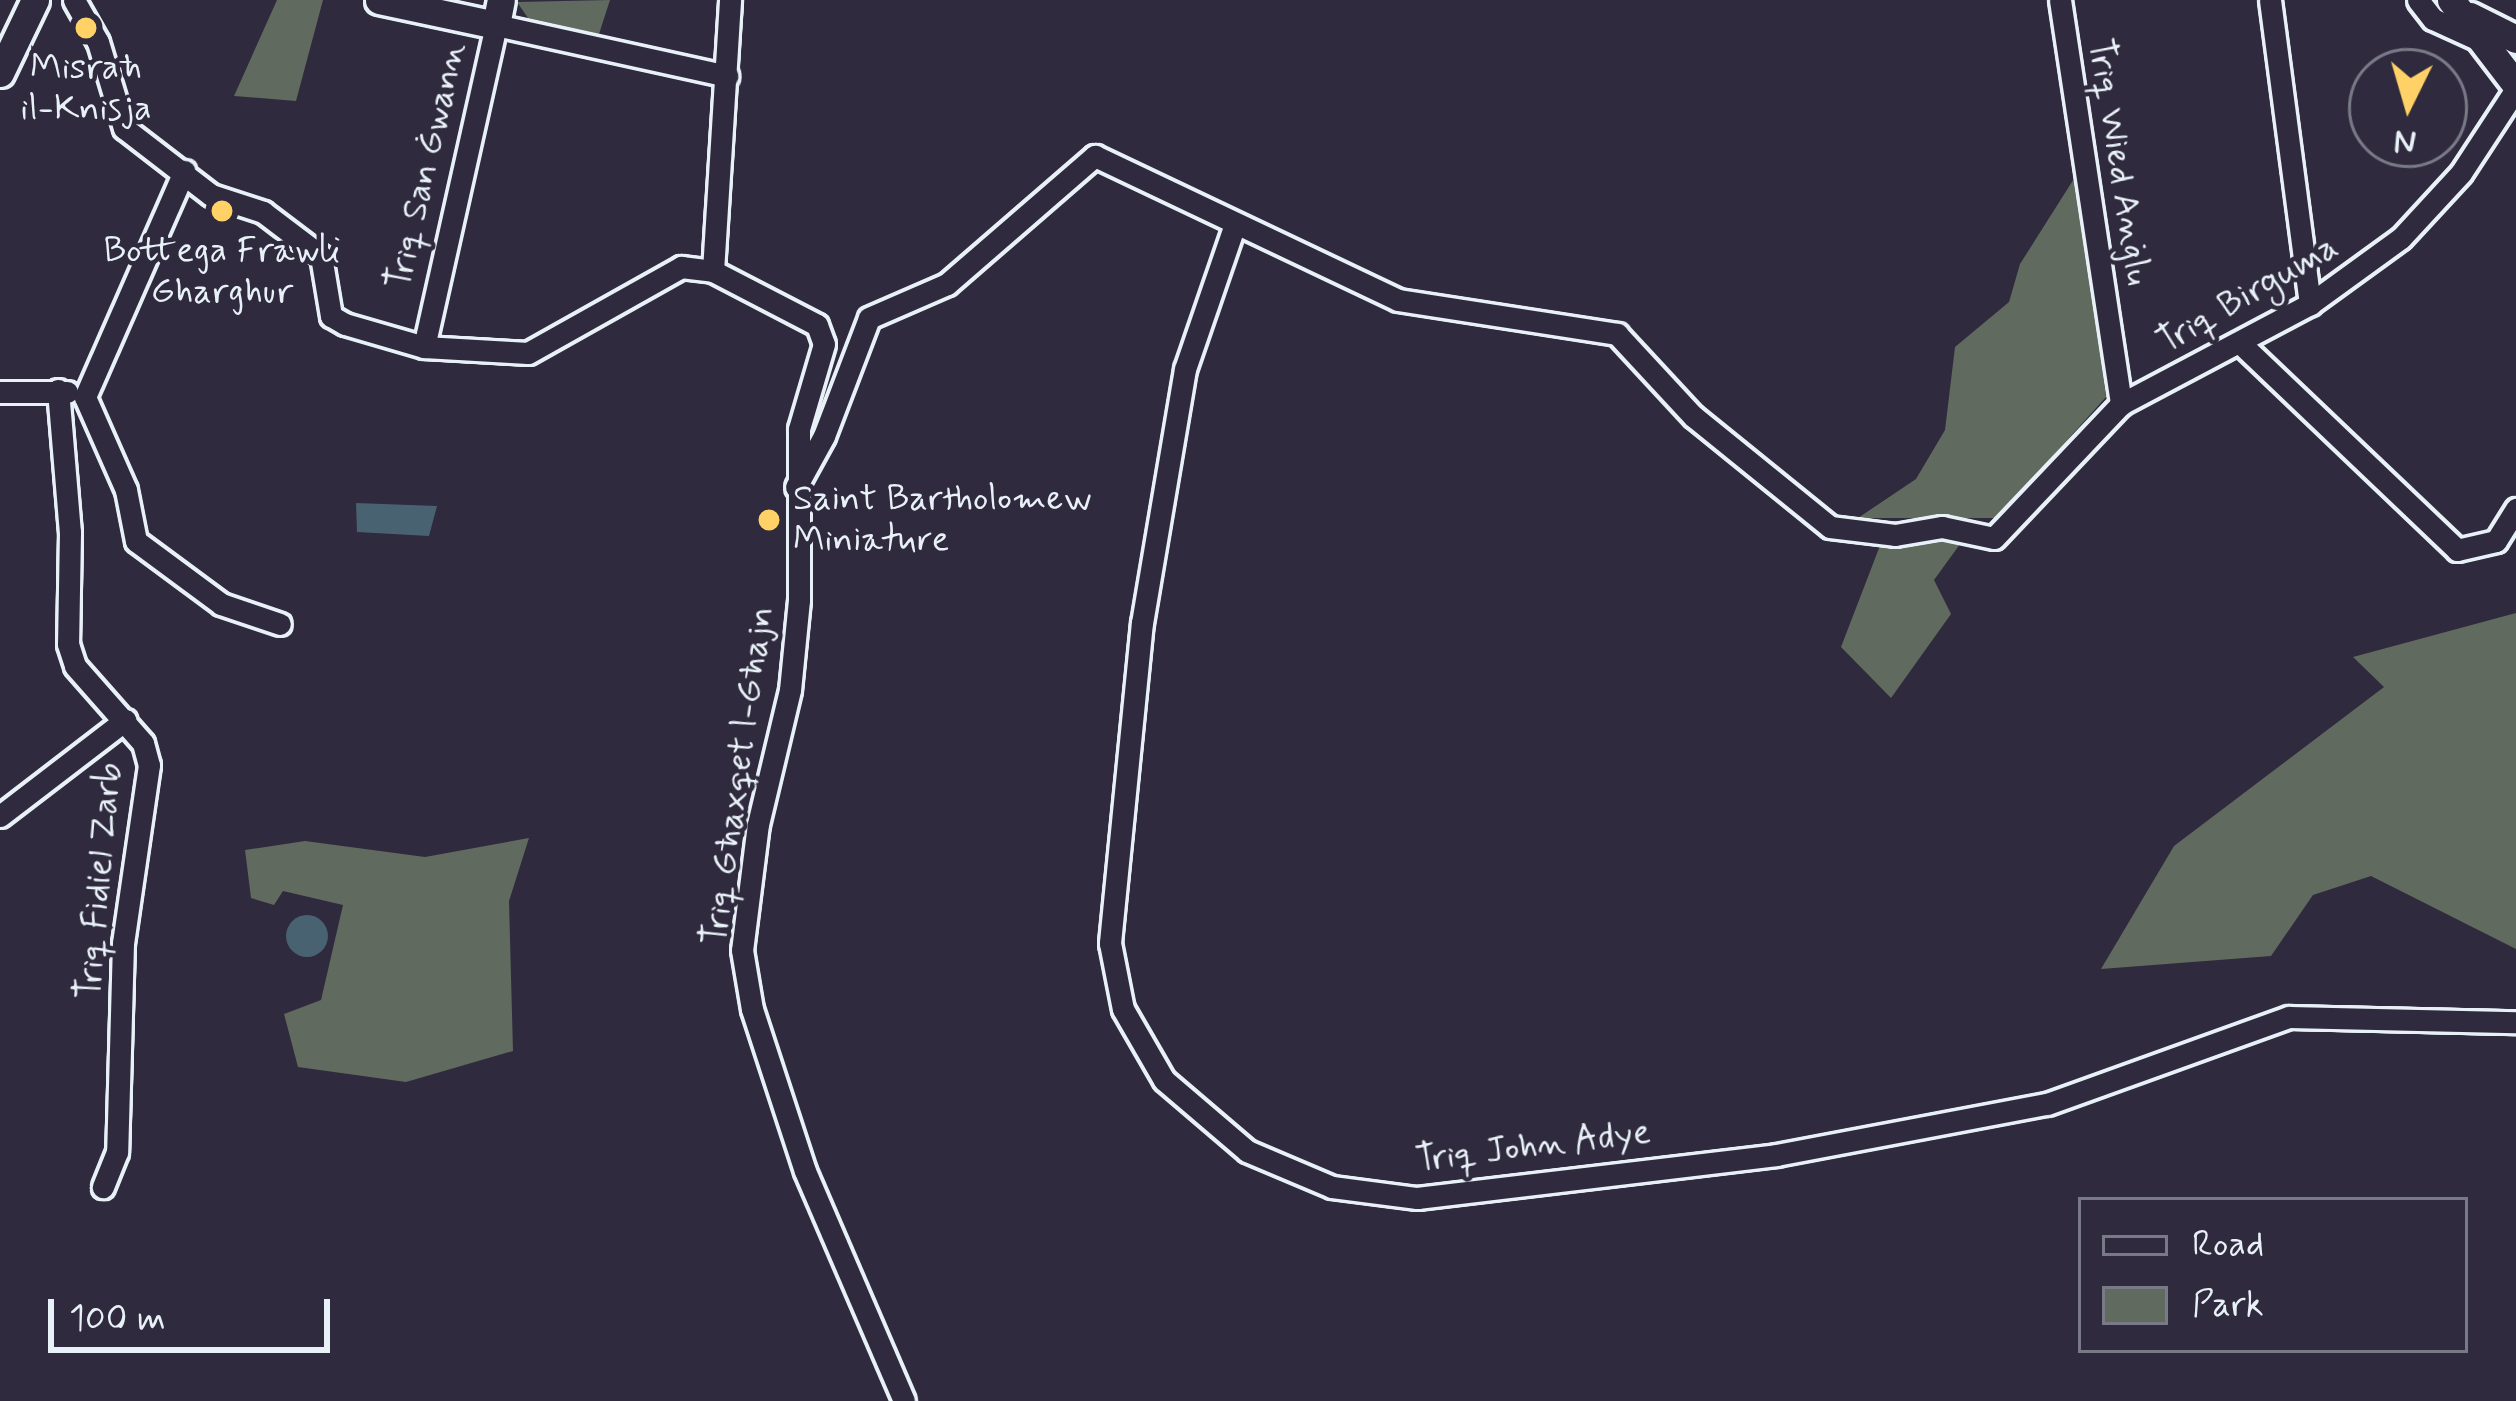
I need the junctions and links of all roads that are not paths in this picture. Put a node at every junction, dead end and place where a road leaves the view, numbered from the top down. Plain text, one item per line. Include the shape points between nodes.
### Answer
1 (35, 0) edge
2 (74, 0) edge
3 (379, 0) edge
4 (730, 0) edge
5 (2060, 0) edge
6 (2270, 0) edge
7 (2418, 0) edge
8 (2462, 2) edge
9 (498, 12) edge
10 (2506, 56) edge
11 (0, 73) edge
12 (727, 76) junction
13 (184, 170) junction
14 (1235, 224) junction
15 (713, 271) junction
16 (2310, 304) junction
17 (2240, 343) junction
18 (424, 347) junction
19 (58, 390) junction
20 (0, 392) edge
21 (85, 398) junction
22 (2121, 404) junction
23 (796, 487) junction
24 (2516, 509) edge
25 (280, 624) dead end
26 (124, 719) junction
27 (0, 817) edge
28 (2516, 1022) edge
29 (103, 1187) dead end
30 (904, 1401) edge

1 - 11 street
2 - 13 street via 98,42 124,128
3 - 9 street
4 - 12 street
5 - 22 street, Triq Wied Anġlu
6 - 16 street
7 - 10 street via 2433,19
8 - 10 street
9 - 12 street
9 - 18 street, Triq San Ġwann
10 - 16 street, Triq Birguma via 2461,173 2401,238
12 - 15 street
13 - 18 street via 211,195 263,212 321,256 332,316
13 - 21 street
14 - 22 street, Triq Birguma via 1398,300 1617,334 1693,416 1830,527 1895,535 1942,527 1994,538
14 - 23 street via 1095,156 947,284 869,318
14 - 28 street, Triq John Adye via 1185,369 1142,622 1110,943 1123,1009 1164,1080 1246,1150 1332,1187 1417,1198 1776,1155 2047,1104 2289,1017
15 - 18 street via 681,267 528,353
15 - 23 street, Triq Għaxqet l-Għajn via 817,325 824,344 799,429
16 - 17 street, Triq Birguma
17 - 22 street, Triq Birguma
17 - 24 street via 2457,550 2496,541
19 - 20 street
19 - 21 street
19 - 26 street, Triq Fidiel Zarb via 70,532 68,644 75,666
21 - 25 street via 126,490 136,541 220,604
23 - 30 street, Triq Għaxqet l-Għajn via 799,601 790,690 758,824 742,950 752,1009 805,1171
26 - 27 street
26 - 29 street, Triq Fidiel Zarb via 149,766 123,943 118,1152

